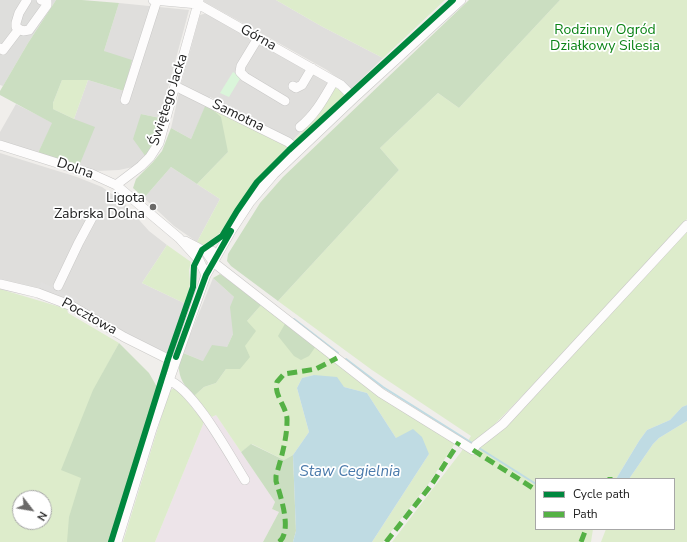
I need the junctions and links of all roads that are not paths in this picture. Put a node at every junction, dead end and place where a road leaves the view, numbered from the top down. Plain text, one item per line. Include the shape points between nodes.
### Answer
1 (27, 0) edge
2 (41, 0) edge
3 (152, 0) edge
4 (157, 0) edge
5 (462, 0) edge
6 (199, 2) edge
7 (19, 29) junction
8 (258, 38) junction
9 (0, 48) edge
10 (312, 68) junction
11 (334, 81) junction
12 (176, 86) junction
13 (293, 86) dead end
14 (354, 98) junction
15 (125, 100) dead end
16 (285, 101) dead end
17 (300, 127) dead end
18 (0, 145) edge
19 (298, 150) junction
20 (116, 185) junction
21 (94, 214) dead end
22 (687, 225) edge
23 (179, 238) junction
24 (220, 250) junction
25 (206, 252) junction
26 (199, 260) junction
27 (213, 262) junction
28 (206, 275) junction
29 (0, 284) edge
30 (58, 286) dead end
31 (174, 362) junction
32 (168, 380) junction
33 (245, 480) dead end
34 (117, 542) edge

1 - 7 street via 17,18 16,27
2 - 7 street via 48,1 47,5 28,30
3 - 4 street, Górna
4 - 6 street, Górna
4 - 15 street
5 - 14 street
6 - 8 street, Górna
6 - 12 street, Świętego Jacka
7 - 9 street via 3,50
8 - 10 street, Górna
8 - 16 street via 240,72 244,77
10 - 11 street, Górna
10 - 13 street via 302,85 296,88
11 - 14 street, Górna via 341,84
11 - 17 street via 316,112
12 - 19 street, Samotna via 246,115
12 - 20 street, Świętego Jacka via 158,144 141,166
14 - 19 street
18 - 20 street, Dolna via 92,174
19 - 24 street via 250,202
20 - 23 street, Dolna
21 - 30 street
22 - 27 street via 503,424 473,450 381,392
23 - 25 street, Dolna
23 - 26 street, Dolna
24 - 25 street
24 - 27 street
25 - 27 street, Dolna
26 - 27 street
26 - 28 street, Dolna
27 - 28 street
28 - 31 street
29 - 31 street, Pocztowa via 38,293 72,306 124,337
31 - 32 street
32 - 33 street via 180,386 202,412
32 - 34 street

